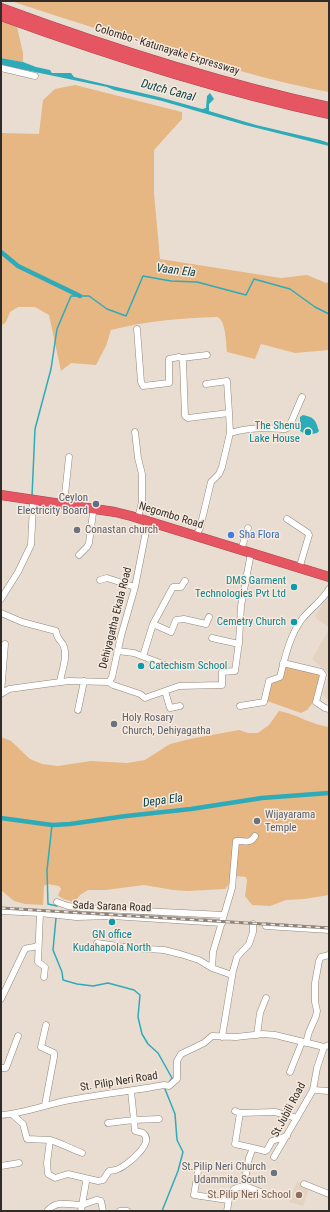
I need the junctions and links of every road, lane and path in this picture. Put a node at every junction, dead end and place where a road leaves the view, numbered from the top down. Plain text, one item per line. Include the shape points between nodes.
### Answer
1 (1, 8) edge
2 (1, 16) edge
3 (1, 68) edge
4 (35, 76) dead end
5 (329, 107) edge
6 (329, 114) edge
7 (137, 329) dead end
8 (207, 355) dead end
9 (182, 358) junction
10 (206, 384) dead end
11 (302, 397) dead end
12 (228, 413) junction
13 (135, 432) dead end
14 (230, 434) junction
15 (69, 457) dead end
16 (1, 495) edge
17 (1, 500) edge
18 (64, 504) junction
19 (33, 505) junction
20 (93, 514) junction
21 (138, 518) junction
22 (287, 519) dead end
23 (147, 523) junction
24 (248, 528) dead end
25 (196, 536) junction
26 (241, 550) junction
27 (79, 555) dead end
28 (250, 558) junction
29 (299, 569) junction
30 (329, 577) edge
31 (100, 580) dead end
32 (185, 581) dead end
33 (329, 582) edge
34 (136, 587) junction
35 (329, 589) edge
36 (1, 599) edge
37 (1, 613) edge
38 (208, 617) dead end
39 (153, 624) junction
40 (212, 638) dead end
41 (6, 644) dead end
42 (239, 644) junction
43 (118, 651) junction
44 (143, 656) junction
45 (283, 663) junction
46 (165, 664) dead end
47 (84, 681) junction
48 (60, 682) junction
49 (109, 682) junction
50 (165, 691) junction
51 (1, 694) edge
52 (180, 706) dead end
53 (240, 706) dead end
54 (329, 709) edge
55 (78, 710) dead end
56 (256, 836) dead end
57 (56, 902) dead end
58 (1, 911) edge
59 (40, 913) junction
60 (224, 915) junction
61 (222, 923) junction
62 (253, 924) dead end
63 (266, 926) dead end
64 (329, 930) edge
65 (97, 943) dead end
66 (38, 945) junction
67 (329, 955) edge
68 (212, 968) junction
69 (232, 976) junction
70 (44, 977) dead end
71 (266, 998) dead end
72 (1, 999) edge
73 (46, 1025) dead end
74 (257, 1034) junction
75 (18, 1036) dead end
76 (222, 1037) junction
77 (304, 1042) junction
78 (327, 1046) edge
79 (1, 1068) edge
80 (290, 1072) dead end
81 (313, 1090) junction
82 (131, 1091) junction
83 (329, 1091) edge
84 (45, 1105) junction
85 (1, 1115) edge
86 (13, 1115) junction
87 (159, 1118) dead end
88 (296, 1118) junction
89 (134, 1120) junction
90 (108, 1123) dead end
91 (287, 1136) junction
92 (50, 1140) junction
93 (253, 1148) junction
94 (82, 1153) dead end
95 (274, 1157) dead end
96 (19, 1163) dead end
97 (1, 1166) edge
98 (198, 1171) dead end
99 (85, 1178) junction
100 (304, 1184) dead end
101 (245, 1186) junction
102 (266, 1194) dead end
103 (329, 1194) edge
104 (230, 1199) junction
105 (81, 1208) edge
106 (48, 1210) dead end
107 (103, 1211) edge
108 (120, 1211) edge
109 (127, 1211) edge
110 (227, 1211) edge

1 - 5 highway, Colombo - Katunayake Expressway via 154,60
2 - 6 highway, Colombo - Katunayake Expressway via 163,70
3 - 4 street
7 - 9 street via 143,386 169,383 169,359
8 - 9 street
9 - 12 street via 185,416 188,418
10 - 12 street via 227,381
11 - 14 street via 289,427 242,429
12 - 14 street
13 - 21 street via 142,474 142,502
14 - 25 street via 222,467 211,482
15 - 18 street
16 - 18 highway, Negombo Road
17 - 19 highway, Negombo Road
18 - 21 highway, Negombo Road
19 - 20 highway, Negombo Road
19 - 36 street via 31,545
20 - 23 highway, Negombo Road
20 - 27 street via 90,543
21 - 23 highway, Negombo Road
22 - 29 street via 309,535
23 - 25 highway, Negombo Road
23 - 28 highway, Negombo Road
23 - 34 street, Dehiyagatha Ekala Road
24 - 26 street
25 - 26 highway, Negombo Road
26 - 29 highway, Negombo Road
28 - 33 highway, Negombo Road
28 - 42 street via 240,614
29 - 30 highway, Negombo Road
31 - 34 street via 107,578
32 - 39 street via 181,587 174,586 170,591
34 - 43 street, Dehiyagatha Ekala Road
35 - 45 street via 300,623
37 - 48 street via 22,622 56,631 57,639 64,645 65,650
38 - 39 street via 206,624 184,619 176,620 171,632
39 - 44 street
40 - 42 street
41 - 51 street
42 - 50 street via 235,671 222,672 222,685 179,686
43 - 44 street
43 - 49 street, Dehiyagatha Ekala Road
44 - 46 street
45 - 53 street via 280,677 268,683 264,702
45 - 54 street via 321,672 323,675 316,702
47 - 48 street, Dehiyagatha Ekala Road
47 - 49 street, Dehiyagatha Ekala Road
47 - 55 street
48 - 51 street, Dehiyagatha Ekala Road via 9,689
49 - 50 street via 145,698
50 - 52 street via 170,708
56 - 60 street via 250,842 236,841 232,888
57 - 60 street via 82,908
58 - 59 street, Sada Sarana Road
59 - 61 street, Sada Sarana Road via 76,917 112,916
59 - 66 street
60 - 61 street
61 - 68 street via 213,952
62 - 69 street via 250,944 238,958
63 - 64 street
65 - 68 street via 164,950 193,957
66 - 70 street via 38,962 45,967
66 - 72 street via 25,949
67 - 77 street via 319,960 315,983 317,1011
68 - 69 street
69 - 76 street
71 - 74 street via 260,1013
73 - 84 street via 41,1047 54,1053 54,1057
74 - 76 street, St. Pilip Neri Road
74 - 77 street, St. Pilip Neri Road via 275,1034
75 - 79 street via 6,1068
76 - 82 street, St. Pilip Neri Road via 212,1036 181,1054 177,1061 177,1079 169,1086
77 - 78 street, St. Pilip Neri Road
77 - 80 street
78 - 81 street, St.Jubili Road via 317,1068
81 - 83 street
81 - 88 street, St.Jubili Road
82 - 84 street, St. Pilip Neri Road
82 - 89 street
84 - 86 street, St. Pilip Neri Road
85 - 86 street, St. Pilip Neri Road
86 - 92 street via 23,1124 27,1139
87 - 89 street
88 - 91 street, St.Jubili Road
88 - 93 street via 275,1112 238,1112 235,1144
89 - 90 street
89 - 99 street via 135,1131 145,1135 146,1141 142,1149 126,1165 109,1171 103,1180
91 - 93 street via 272,1141 265,1151
91 - 95 street, St.Jubili Road
92 - 94 street
92 - 99 street via 48,1174 54,1178 68,1174
93 - 101 street
96 - 97 street
98 - 104 street via 194,1195
99 - 105 street
100 - 103 street
101 - 102 street
101 - 104 street via 235,1188
104 - 110 street
105 - 106 street via 58,1204
105 - 107 street via 99,1200
108 - 109 street

